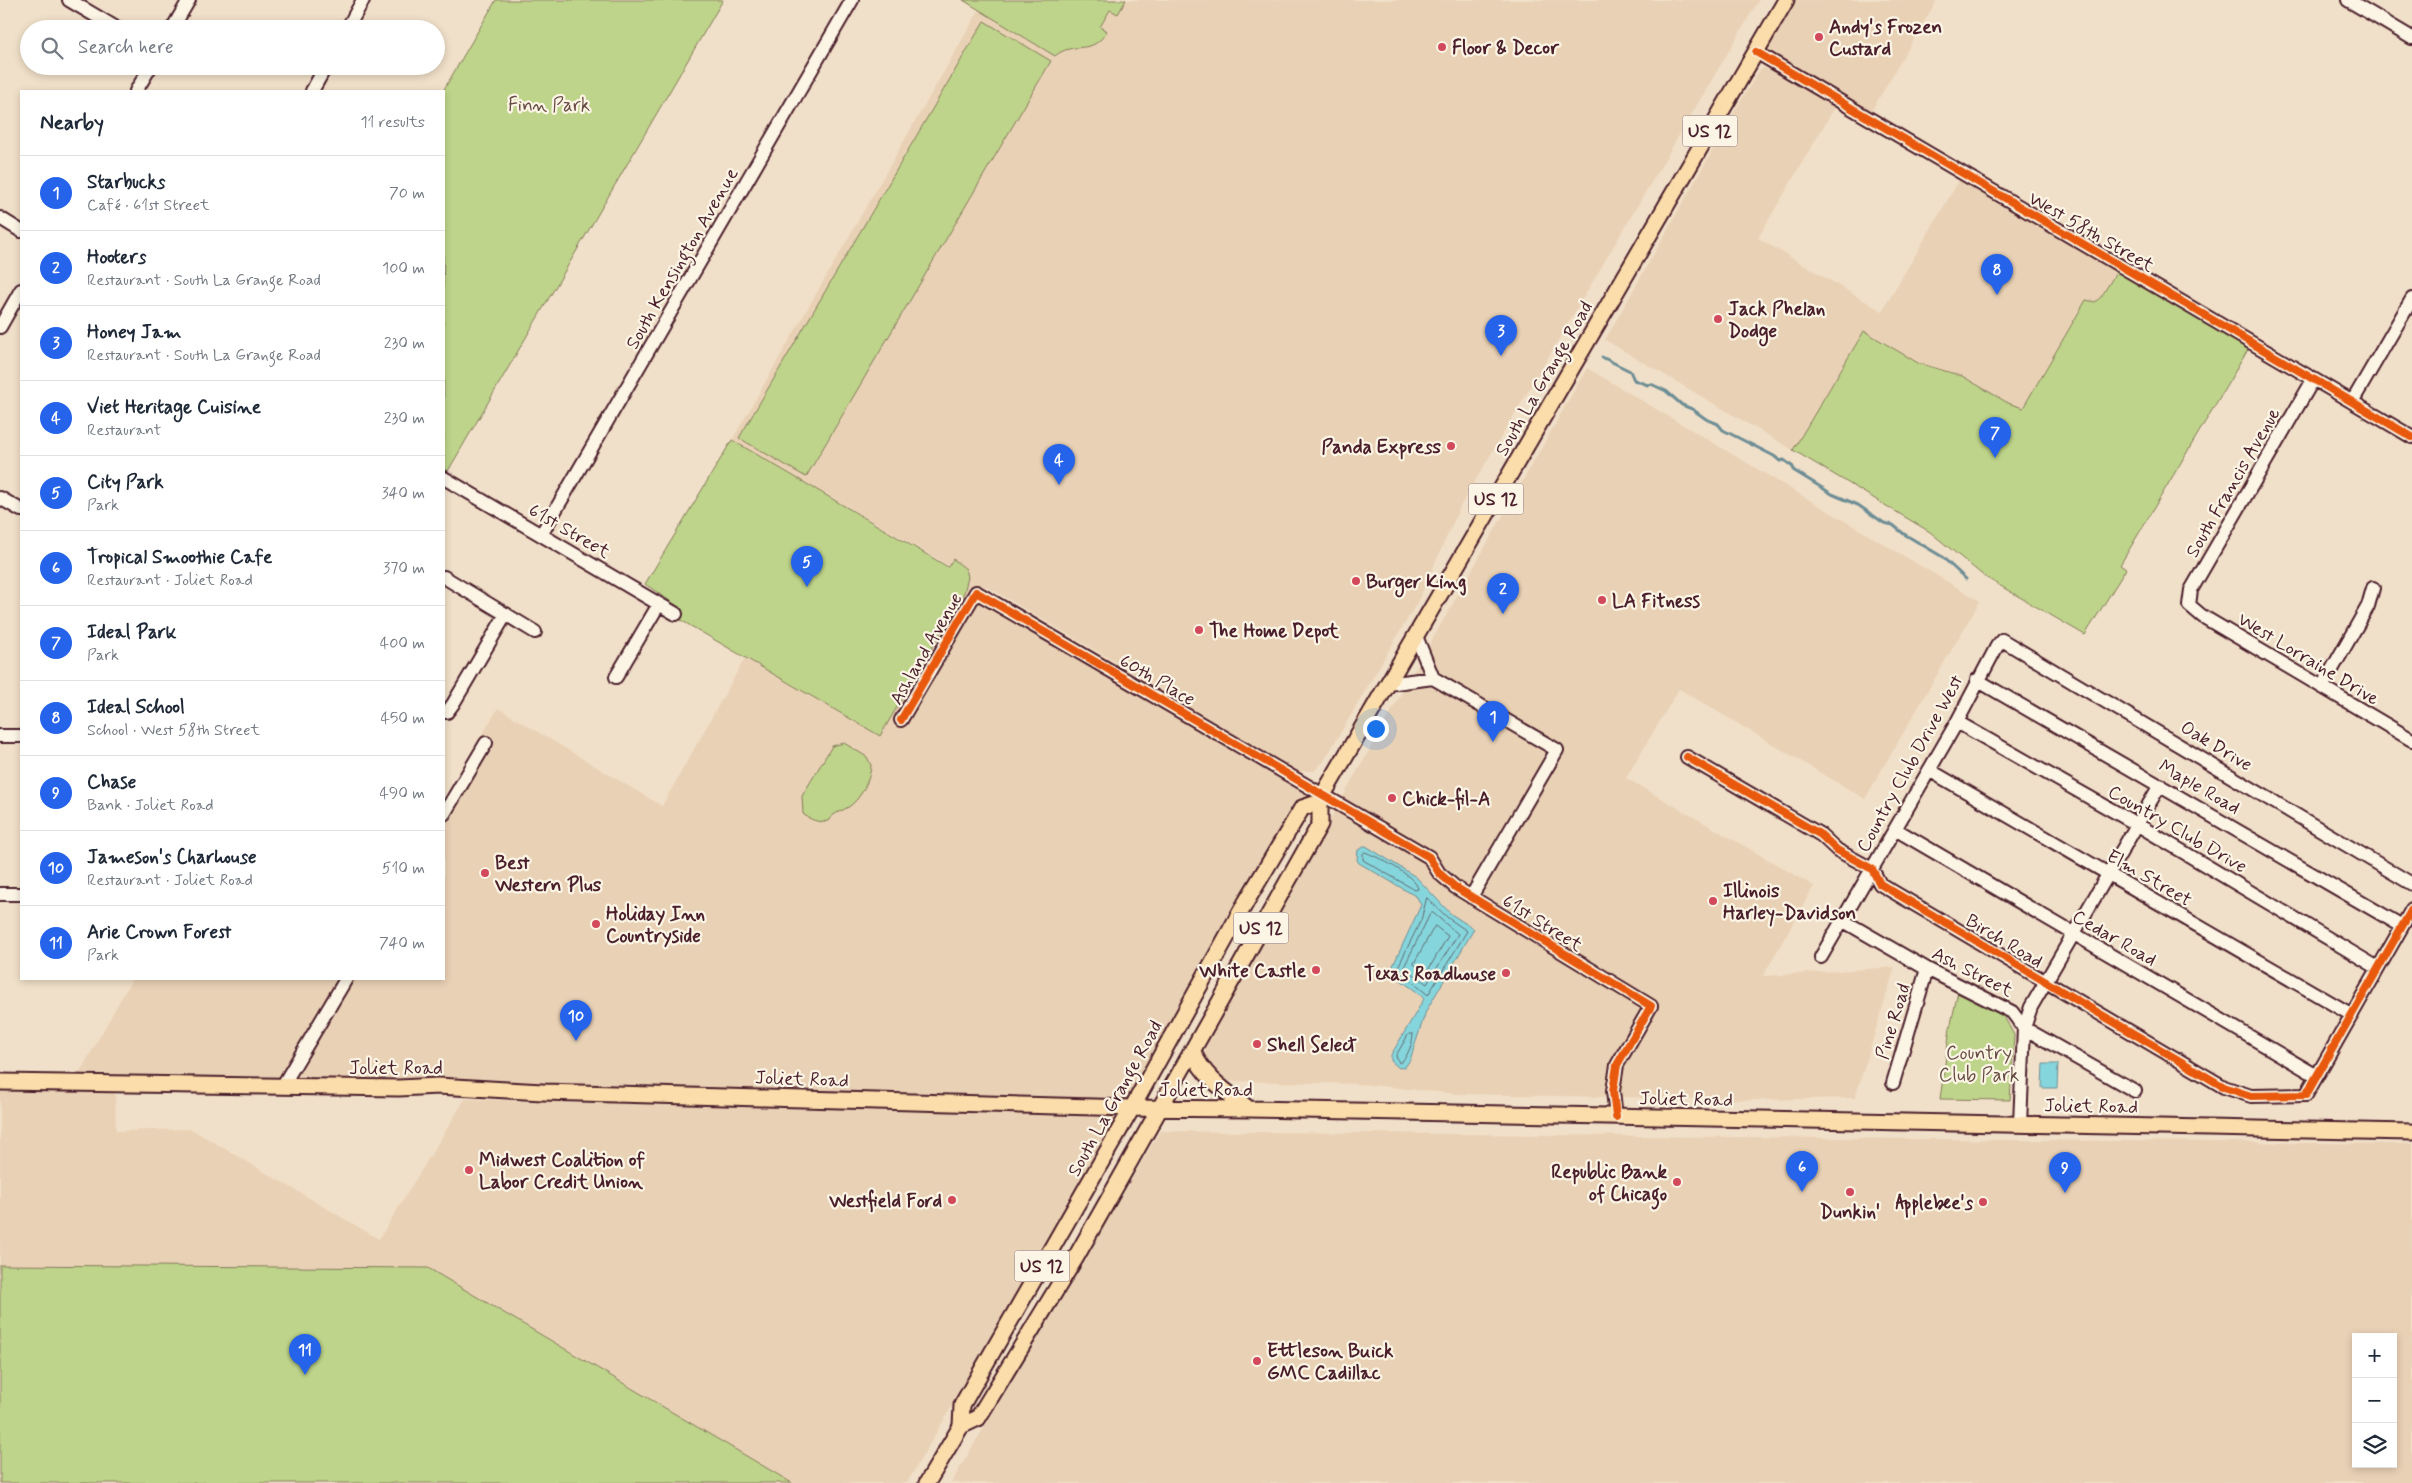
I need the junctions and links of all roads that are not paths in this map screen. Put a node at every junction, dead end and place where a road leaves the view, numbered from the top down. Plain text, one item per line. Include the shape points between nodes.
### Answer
1 (69, 0) edge
2 (189, 0) edge
3 (363, 0) edge
4 (852, 0) edge
5 (1786, 0) edge
6 (2348, 0) edge
7 (103, 20) edge
8 (177, 20) edge
9 (352, 20) edge
10 (2412, 38) edge
11 (1756, 52) junction
12 (146, 75) edge
13 (321, 75) edge
14 (137, 90) edge
15 (313, 90) edge
16 (0, 218) edge
17 (20, 230) edge
18 (20, 292) edge
19 (2412, 299) edge
20 (0, 327) edge
21 (2313, 380) junction
22 (2352, 402) junction
23 (2412, 437) edge
24 (445, 479) edge
25 (0, 498) edge
26 (20, 509) edge
27 (542, 535) junction
28 (445, 578) edge
29 (2373, 588) dead end
30 (976, 592) joint
31 (659, 604) junction
32 (2189, 605) joint
33 (506, 614) junction
34 (676, 614) dead end
35 (535, 632) dead end
36 (1416, 636) junction
37 (2002, 640) joint
38 (616, 677) dead end
39 (1433, 678) junction
40 (1977, 680) junction
41 (1388, 684) junction
42 (2322, 687) junction
43 (445, 712) edge
44 (901, 720) dead end
45 (1957, 722) junction
46 (0, 736) edge
47 (20, 736) edge
48 (2412, 740) edge
49 (486, 743) dead end
50 (1687, 757) dead end
51 (1929, 770) junction
52 (2160, 785) junction
53 (1322, 798) junction
54 (445, 812) edge
55 (2138, 825) junction
56 (1895, 829) junction
57 (1872, 869) junction
58 (2109, 874) junction
59 (2412, 884) edge
60 (0, 894) edge
61 (20, 894) edge
62 (1472, 897) junction
63 (2412, 909) edge
64 (1842, 920) junction
65 (2402, 926) junction
66 (2073, 934) junction
67 (1821, 957) dead end
68 (2378, 968) junction
69 (1927, 969) junction
70 (345, 980) edge
71 (2045, 982) junction
72 (2352, 1015) junction
73 (2024, 1028) junction
74 (1192, 1052) junction
75 (2317, 1076) junction
76 (0, 1082) edge
77 (1893, 1083) dead end
78 (283, 1085) junction
79 (2135, 1091) dead end
80 (1132, 1108) junction
81 (1159, 1108) junction
82 (1249, 1109) junction
83 (1616, 1117) junction
84 (2020, 1124) junction
85 (2412, 1127) edge
86 (2412, 1132) edge
87 (961, 1426) junction
88 (927, 1483) edge

1 - 7 street
2 - 8 street
3 - 9 street
4 - 27 street, South Kensington Avenue
5 - 11 main road, South La Grange Road / US 12
6 - 10 street
11 - 21 street, West 58th Street
11 - 36 main road, South La Grange Road / US 12
12 - 14 street
13 - 15 street
16 - 17 street
18 - 20 street
19 - 22 street
21 - 22 street, West 58th Street
21 - 32 street, South Francis Avenue via 2191,590
22 - 23 street, West 58th Street
24 - 27 street, 61st Street
25 - 26 street
27 - 31 street, 61st Street
28 - 33 street
29 - 42 street via 2368,606
30 - 44 street, Ashland Avenue
30 - 53 street, 60th Place
31 - 34 street, 61st Street
31 - 38 street
32 - 42 street, West Lorraine Drive via 2202,616
33 - 35 street
33 - 43 street
36 - 39 street
36 - 41 main road, South La Grange Road / US 12
37 - 40 street, Country Club Drive West
37 - 59 street, Oak Drive
39 - 41 street
39 - 62 street via 1557,750
40 - 45 street, Country Club Drive West
40 - 52 street, Maple Road
41 - 53 main road, South La Grange Road / US 12
42 - 48 street, West Lorraine Drive
45 - 51 street, Country Club Drive West
45 - 55 street, Country Club Drive
46 - 47 street
49 - 54 street
50 - 57 street, Birch Road via 1821,835 1837,850
51 - 56 street, Country Club Drive West
51 - 58 street, Elm Street
52 - 55 street
52 - 65 street, Maple Road
53 - 62 street, 61st Street via 1428,857 1439,873
53 - 74 main road, South La Grange Road / US 12 via 1320,824
53 - 80 main road, South La Grange Road / US 12 via 1302,808
55 - 58 street
55 - 68 street, Country Club Drive
56 - 57 street, Country Club Drive West
56 - 66 street, Cedar Road
57 - 64 street, Country Club Drive West
57 - 71 street, Birch Road via 1880,884
58 - 66 street
58 - 72 street, Elm Street
60 - 61 street
62 - 83 street, 61st Street via 1651,1006 1617,1065 1613,1091
63 - 65 street
64 - 67 street, Country Club Drive West
64 - 69 street, Ash Street
65 - 68 street
66 - 71 street
66 - 75 street, Cedar Road
68 - 72 street
69 - 73 street, Ash Street via 2012,1012
69 - 77 street, Pine Road
70 - 78 street
71 - 73 street
71 - 75 street, Birch Road via 2237,1093 2251,1096 2306,1095
72 - 75 street
73 - 79 street, Ash Street
73 - 84 street
74 - 81 main road, South La Grange Road / US 12
74 - 82 main road via 1215,1083
76 - 78 main road, Joliet Road
78 - 80 main road, Joliet Road via 438,1086
80 - 81 main road, Joliet Road
80 - 87 main road, South La Grange Road / US 12 via 962,1405
81 - 82 main road, Joliet Road
81 - 87 main road, South La Grange Road / US 12 via 1076,1257 978,1418
82 - 83 main road, Joliet Road
83 - 84 main road, Joliet Road
84 - 86 main road, Joliet Road
85 - 86 street
87 - 88 main road, South La Grange Road / US 12

